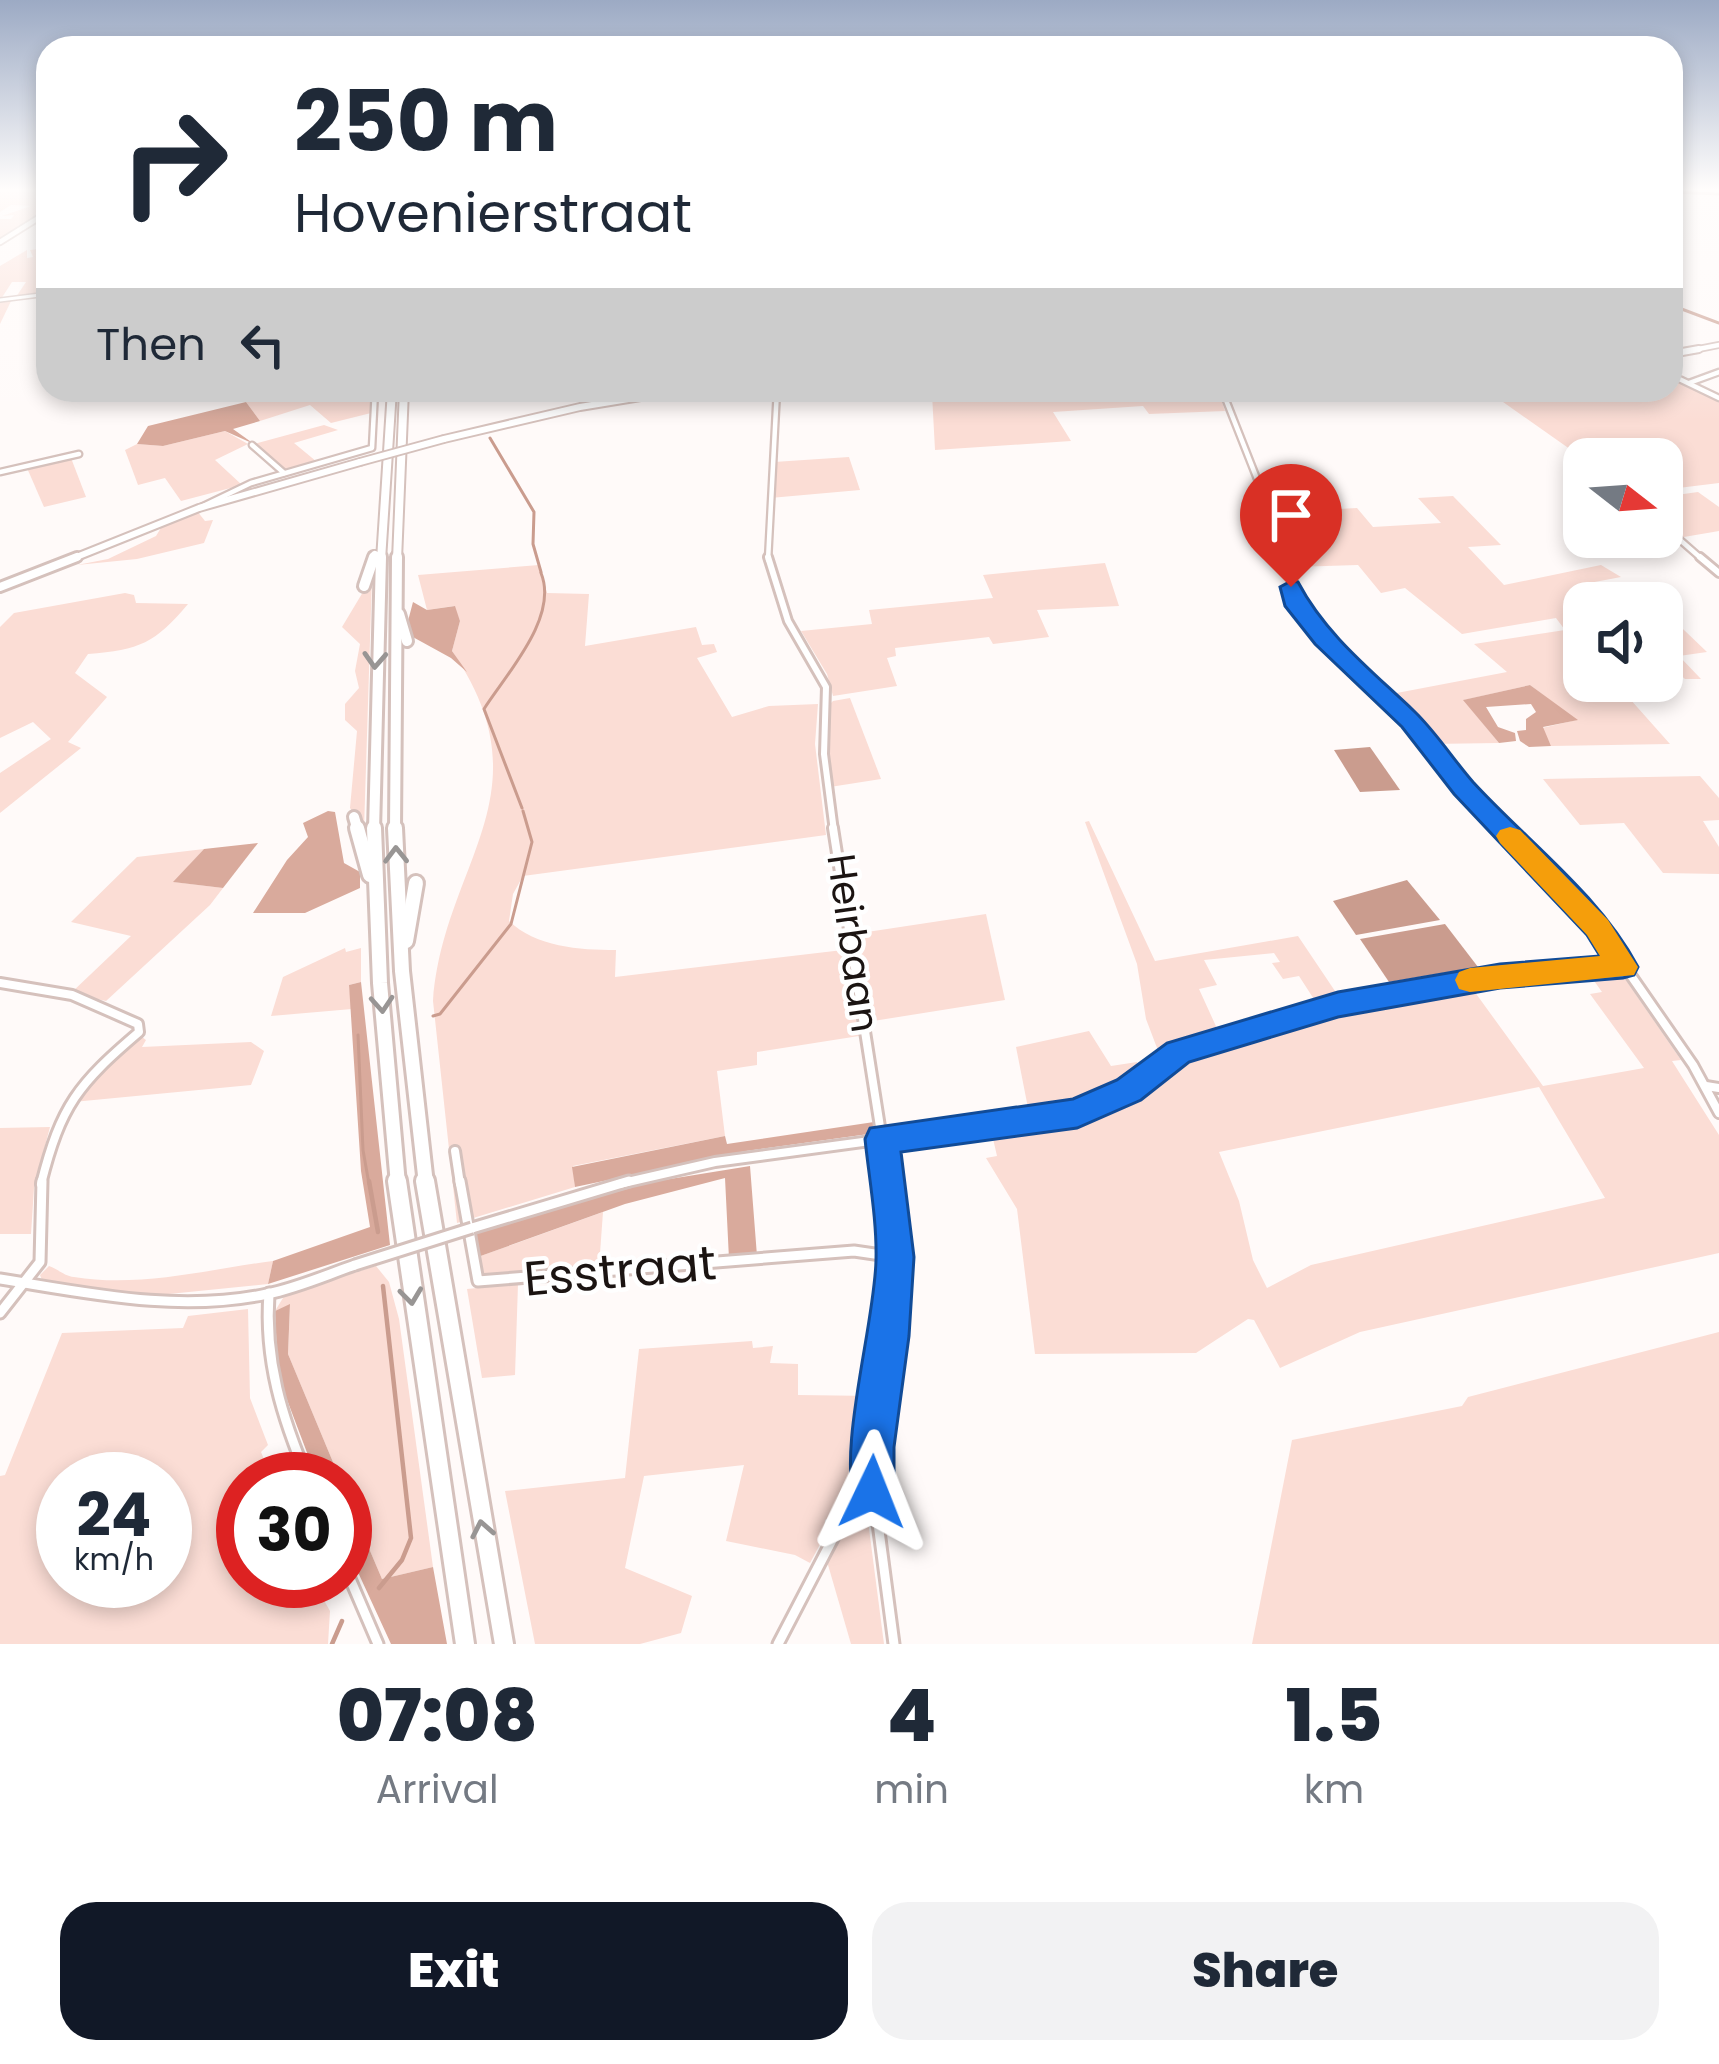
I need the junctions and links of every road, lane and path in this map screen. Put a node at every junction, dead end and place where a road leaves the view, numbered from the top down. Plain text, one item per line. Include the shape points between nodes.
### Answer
1 (36, 296) edge
2 (0, 299) edge
3 (1719, 345) edge
4 (1683, 352) edge
5 (1719, 372) edge
6 (1683, 377) edge
7 (1700, 378) junction
8 (1683, 380) edge
9 (1688, 383) junction
10 (1719, 398) edge
11 (374, 402) edge
12 (391, 402) edge
13 (403, 402) edge
14 (606, 402) edge
15 (776, 402) edge
16 (1227, 402) edge
17 (252, 445) dead end
18 (79, 454) dead end
19 (0, 472) edge
20 (284, 473) junction
21 (199, 508) junction
22 (1683, 542) edge
23 (381, 544) junction
24 (1719, 573) edge
25 (0, 586) edge
26 (364, 586) dead end
27 (395, 595) junction
28 (407, 641) dead end
29 (354, 817) dead end
30 (416, 883) dead end
31 (374, 887) junction
32 (1623, 967) junction
33 (402, 972) junction
34 (0, 983) edge
35 (1706, 1086) junction
36 (1719, 1088) edge
37 (1719, 1113) edge
38 (883, 1139) junction
39 (455, 1150) dead end
40 (895, 1257) junction
41 (0, 1279) edge
42 (22, 1282) junction
43 (268, 1293) junction
44 (0, 1313) edge
45 (298, 1452) edge
46 (874, 1509) junction
47 (363, 1608) edge
48 (378, 1644) edge
49 (465, 1644) edge
50 (504, 1644) edge
51 (778, 1644) edge
52 (894, 1644) edge

1 - 2 street
3 - 4 street
5 - 7 street
6 - 7 street
7 - 9 street
8 - 9 street
9 - 10 street
11 - 20 street via 372,448
12 - 23 highway
13 - 27 highway
14 - 21 street, bridge
15 - 38 street, Heirbaan via 768,568 826,686 824,754
16 - 32 street via 1287,549 1296,606 1586,915
17 - 20 street
18 - 19 street
20 - 21 street
21 - 25 street
22 - 24 street
23 - 26 highway
23 -> 31 highway
27 - 28 highway
33 -> 27 highway
29 - 31 highway
30 - 33 highway
31 -> 49 highway via 402,1225
32 - 35 street
32 - 38 street via 1500,976 1338,1005 1179,1052 1129,1090 1077,1114
50 -> 33 highway via 431,1216
34 - 42 street via 85,1001 128,1018 139,1032 83,1080 54,1133 38,1197 40,1262
35 - 36 street
35 - 37 street
38 - 40 street, Heirbaan
38 - 43 street, bridge via 634,1180
39 - 40 street, Esstraat via 476,1281 854,1251
40 - 46 street, Heirbaan via 873,1447
41 - 42 street
42 - 43 street via 144,1303
42 - 44 street
43 - 45 street via 268,1369
46 - 51 street via 841,1522
46 - 52 street, Heirbaan
47 - 48 street

